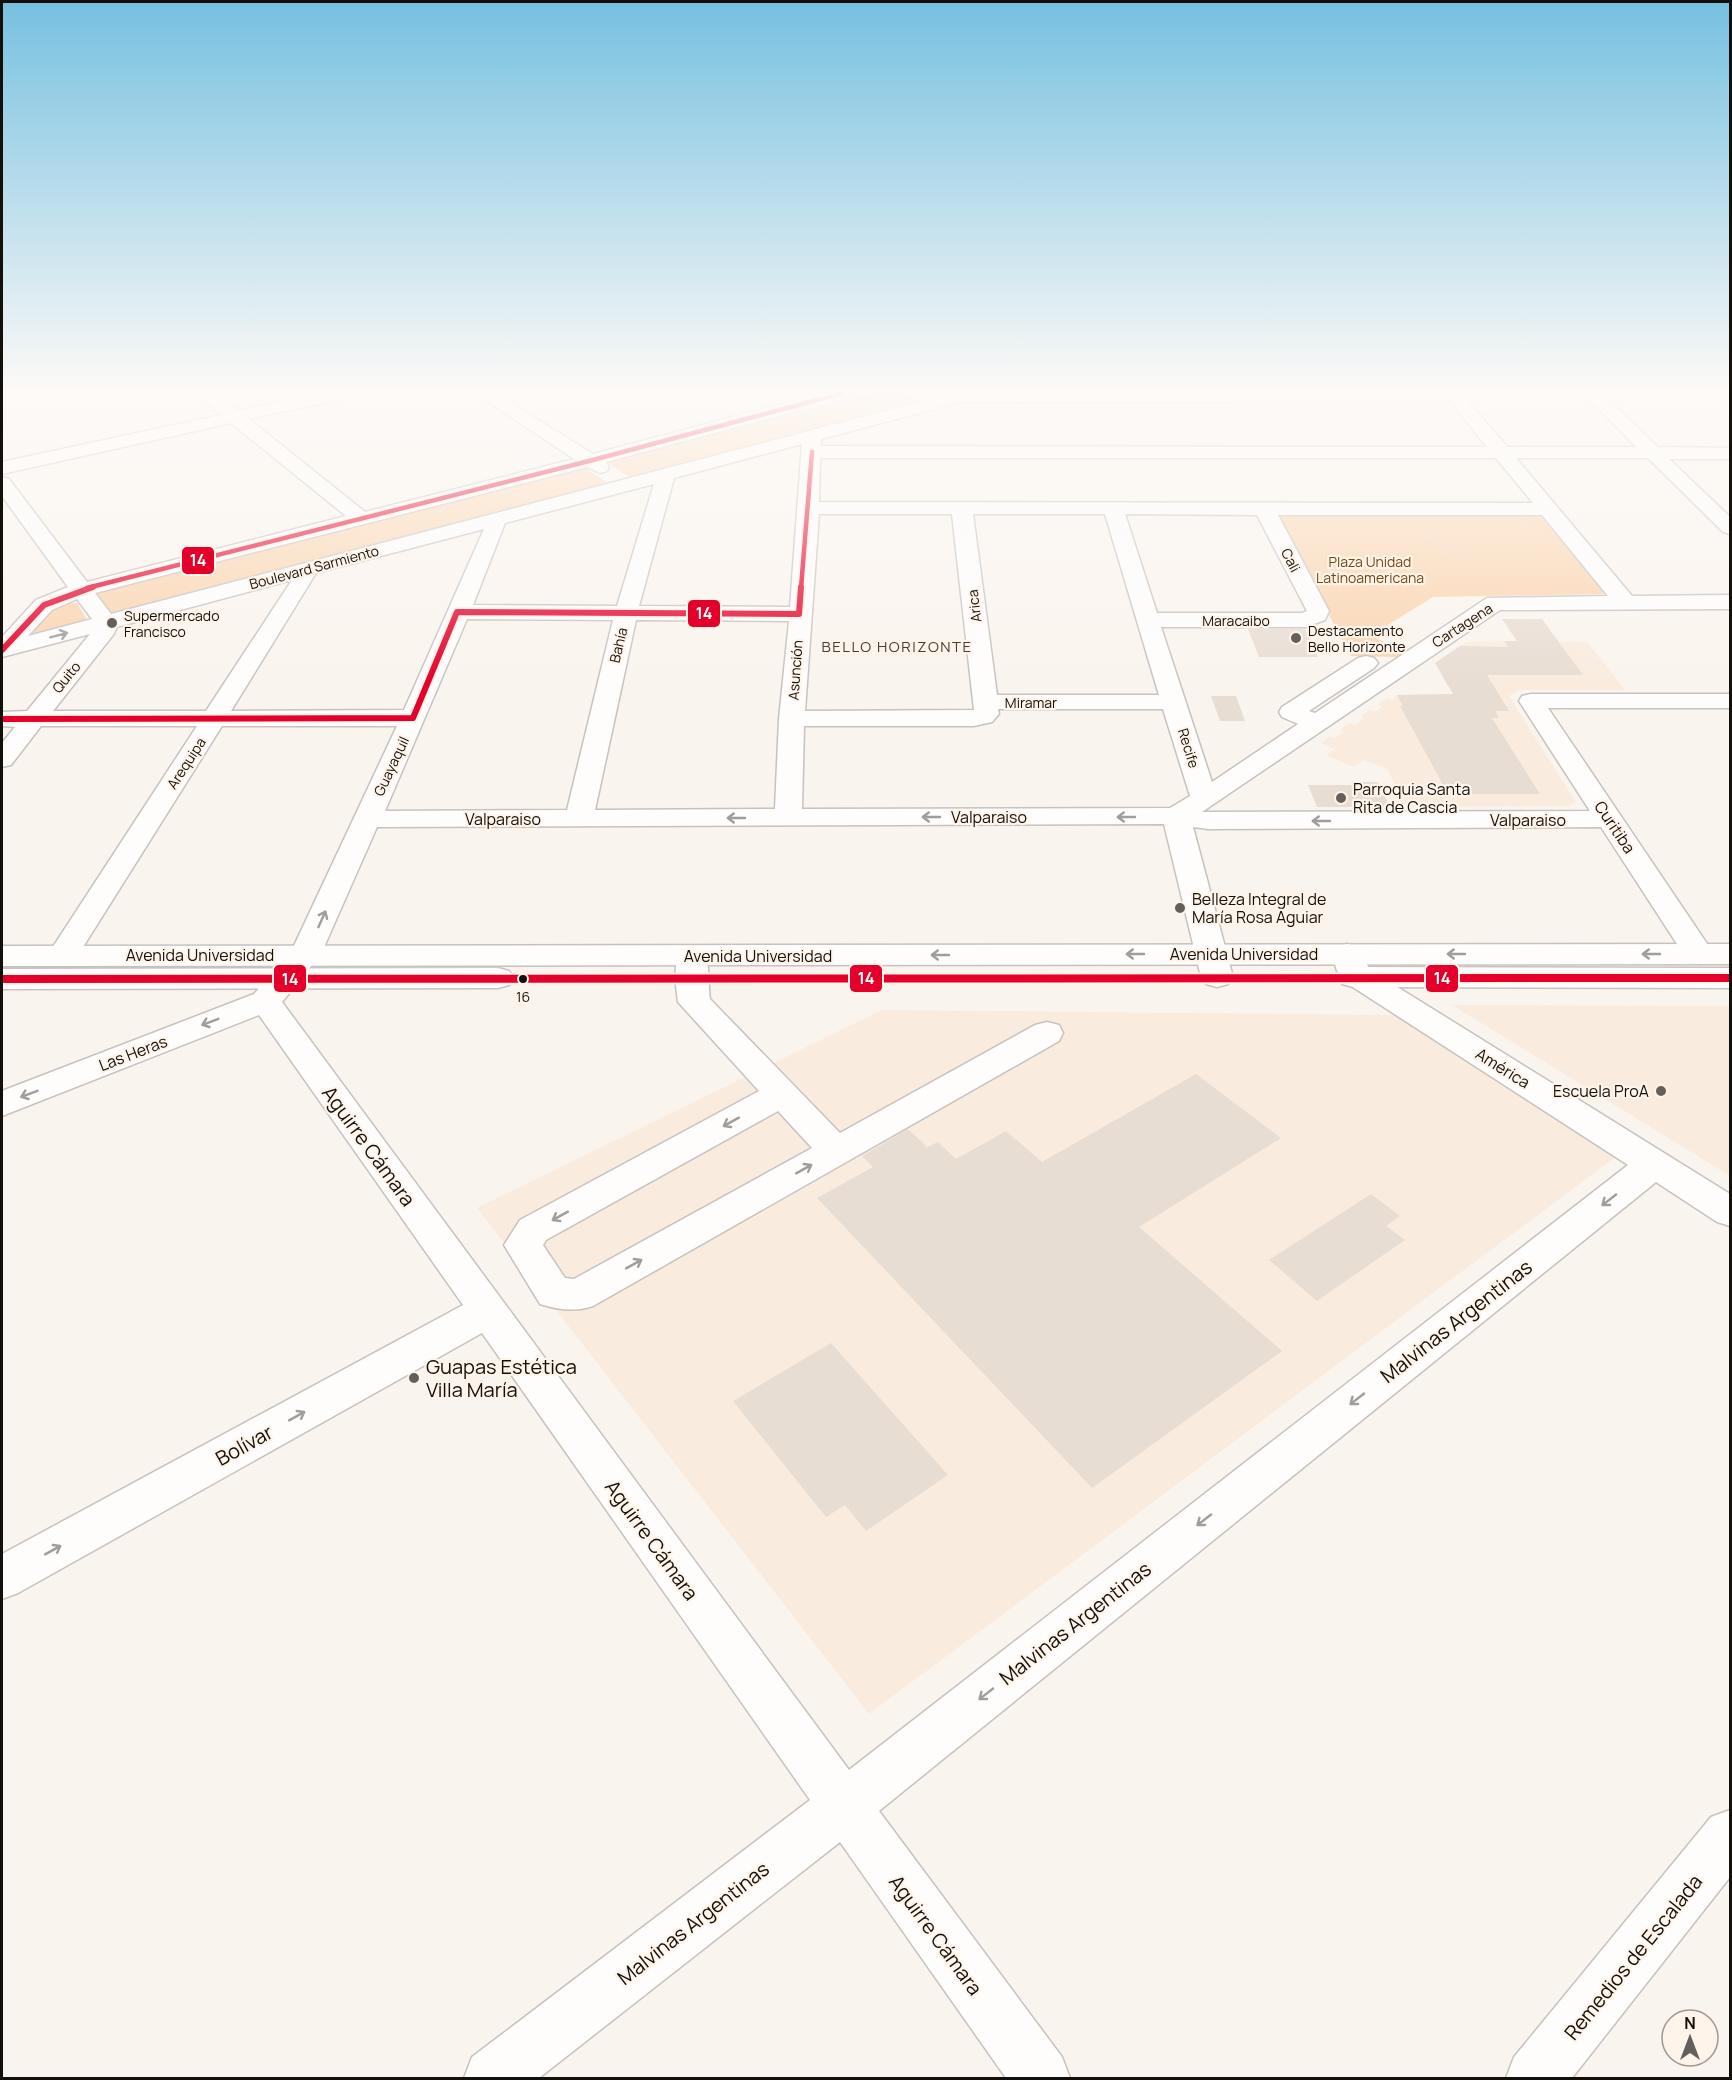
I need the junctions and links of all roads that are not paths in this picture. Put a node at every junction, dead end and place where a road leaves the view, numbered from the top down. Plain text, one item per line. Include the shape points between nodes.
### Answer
1 (7, 490) edge
2 (326, 490) edge
3 (476, 490) edge
4 (604, 490) edge
5 (661, 490) edge
6 (810, 490) edge
7 (1531, 490) edge
8 (1692, 490) edge
9 (809, 508) junction
10 (1264, 508) junction
11 (1113, 509) junction
12 (1547, 509) junction
13 (962, 510) junction
14 (362, 519) junction
15 (496, 519) junction
16 (1731, 528) edge
17 (307, 569) junction
18 (75, 582) junction
19 (1625, 602) junction
20 (1731, 602) edge
21 (1318, 611) joint
22 (457, 612) junction
23 (626, 612) junction
24 (799, 614) junction
25 (1149, 620) junction
26 (106, 623) junction
27 (2, 650) edge
28 (986, 702) junction
29 (1175, 702) junction
30 (1727, 705) edge
31 (215, 718) junction
32 (413, 718) junction
33 (2, 719) edge
34 (792, 719) junction
35 (32, 720) junction
36 (2, 759) edge
37 (1204, 799) junction
38 (1176, 816) junction
39 (579, 818) junction
40 (788, 818) junction
41 (367, 819) junction
42 (1610, 819) junction
43 (306, 954) junction
44 (1699, 954) junction
45 (1731, 954) edge
46 (2, 956) edge
47 (62, 956) junction
48 (1214, 965) junction
49 (1353, 966) junction
50 (691, 967) junction
51 (1731, 978) edge
52 (2, 979) edge
53 (275, 990) junction
54 (1047, 1034) dead end
55 (782, 1094) junction
56 (2, 1104) edge
57 (836, 1151) junction
58 (1654, 1164) junction
59 (1731, 1212) edge
60 (487, 1311) junction
61 (2, 1578) edge
62 (843, 1807) junction
63 (1731, 1836) edge
64 (493, 2079) edge
65 (1041, 2079) edge
66 (1535, 2079) edge

1 - 18 street
2 - 14 street
3 - 14 street
4 - 15 street, Boulevard Sarmiento
5 - 23 street, Bahía
6 - 9 street, Asunción
7 - 12 street
8 - 16 street
9 - 13 street
9 - 24 street, Asunción
10 - 11 street
10 - 12 street
10 - 21 street, Cali
11 - 13 street
11 - 25 street, Recife
12 - 19 street
13 - 28 street, Arica
14 - 18 street
15 - 17 street, Boulevard Sarmiento
15 - 22 street, Guayaquil
17 - 26 street, Boulevard Sarmiento
17 - 31 street, Arequipa
18 - 26 street
18 - 27 street via 44,605
19 - 20 street, Cartagena
19 - 37 street, Cartagena via 1495,603 1415,657 1369,661 1291,712 1316,723
21 - 25 street, Maracaibo via 1306,620
22 - 23 street
22 - 32 street, Guayaquil
23 - 24 street
23 - 39 street, Bahía
24 - 34 street, Asunción
25 - 29 street, Recife
27 -> 26 street, Boulevard Sarmiento
26 - 35 street, Quito via 105,630
28 - 29 street, Miramar
28 - 34 street, Miramar via 986,714 974,718
29 - 37 street, Recife
30 - 42 street, Curitiba via 1531,701
31 - 32 street
31 - 35 street
31 - 47 street, Arequipa
32 - 41 street, Guayaquil
33 - 35 street
34 - 40 street, Asunción
35 - 36 street, Quito
37 - 38 street
38 -> 40 street, Valparaiso
42 -> 38 street, Valparaiso via 1208,822
38 - 48 street
40 -> 39 street, Valparaiso
39 - 41 street, Valparaiso
43 -> 41 street, Guayaquil
42 - 44 street, Curitiba
43 - 47 street, Avenida Universidad
43 - 50 street, Avenida Universidad
43 - 53 street, Guayaquil
44 - 45 street, Avenida Universidad
44 -> 49 street, Avenida Universidad
46 - 47 street, Avenida Universidad
48 - 49 street, Avenida Universidad
48 - 50 street, Avenida Universidad
49 - 51 street, Avenida Universidad
49 - 58 street, América
50 - 53 street, Avenida Universidad
50 - 55 street via 694,1002
52 - 53 street, Avenida Universidad
53 -> 56 street, Las Heras
53 - 60 street, Aguirre Cámara
54 - 57 street
55 - 57 street
55 -> 57 street via 533,1230 523,1245 554,1293 579,1295
58 - 59 street, América
58 -> 62 street, Malvinas Argentinas
61 -> 60 street, Bolívar
60 - 62 street, Aguirre Cámara
62 - 64 street, Malvinas Argentinas
62 - 65 street, Aguirre Cámara
63 - 66 street, Remedios de Escalada

